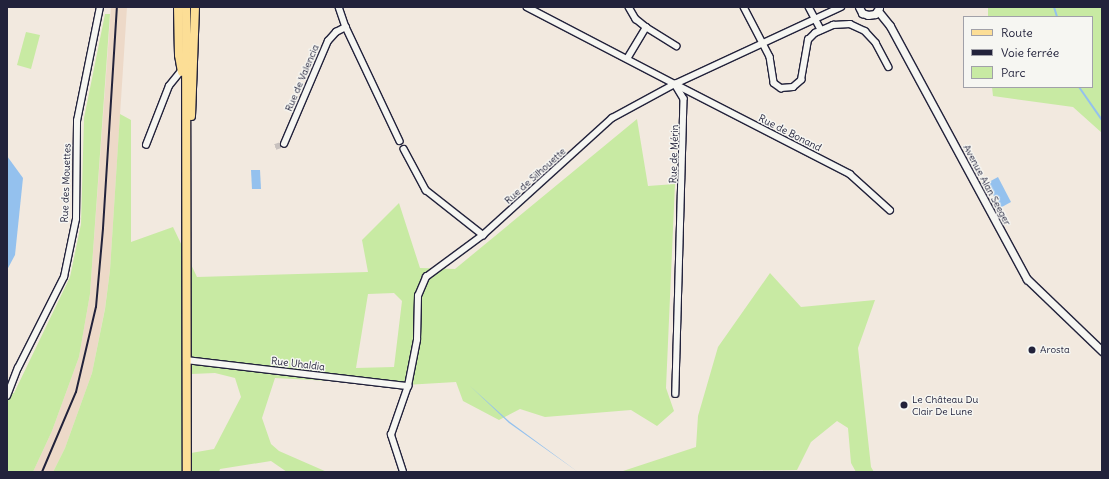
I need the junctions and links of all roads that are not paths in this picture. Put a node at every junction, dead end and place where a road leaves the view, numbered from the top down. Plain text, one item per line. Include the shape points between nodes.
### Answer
1 (100, 7) edge
2 (178, 7) edge
3 (186, 7) edge
4 (195, 7) edge
5 (339, 7) edge
6 (527, 7) edge
7 (629, 7) edge
8 (744, 7) edge
9 (809, 7) edge
10 (841, 7) edge
11 (859, 7) edge
12 (878, 9) edge
13 (814, 19) junction
14 (346, 27) junction
15 (646, 28) junction
16 (821, 30) junction
17 (762, 43) junction
18 (676, 46) dead end
19 (627, 59) junction
20 (889, 67) dead end
21 (182, 70) junction
22 (675, 84) junction
23 (186, 94) junction
24 (400, 141) dead end
25 (284, 144) dead end
26 (146, 145) dead end
27 (404, 149) dead end
28 (187, 170) junction
29 (890, 210) dead end
30 (483, 235) junction
31 (1102, 351) edge
32 (186, 360) junction
33 (408, 386) junction
34 (676, 394) dead end
35 (7, 396) edge
36 (187, 472) edge
37 (403, 472) edge

1 - 35 street, Rue des Mouettes via 77,121 76,219 64,276 18,368
2 - 21 main road via 179,55
3 - 23 main road
4 - 28 main road
5 - 14 street
6 - 19 street
7 - 15 street via 636,19
8 - 17 street
9 - 13 street
10 - 13 street, Rue de Silhouette
11 - 12 main road via 862,13 868,15
12 - 31 main road, Avenue Alan Seeger via 890,26 1027,279
13 - 16 street
13 - 17 street, Rue de Silhouette
14 - 24 street
14 - 25 street, Rue de Valencia via 336,32 328,41
15 - 18 street
15 - 19 street
16 - 17 street via 808,40 801,80 793,87 781,88 774,84 770,57
16 - 20 street via 832,25 850,24 865,31 876,43
17 - 22 street, Rue de Silhouette
19 - 22 street
21 - 23 main road
21 - 26 street via 169,86
22 - 29 street, Rue de Bonand via 850,174
22 - 30 street, Rue de Silhouette via 612,118
22 - 34 street, Rue de Mérin via 684,99
23 - 28 main road
27 - 30 street via 426,190
28 - 32 main road
30 - 33 street, Rue de Silhouette via 426,277 418,296 417,340
32 - 33 street, Rue Uhaldia
32 - 36 main road
33 - 37 street, Rue de Silhouette via 391,434

